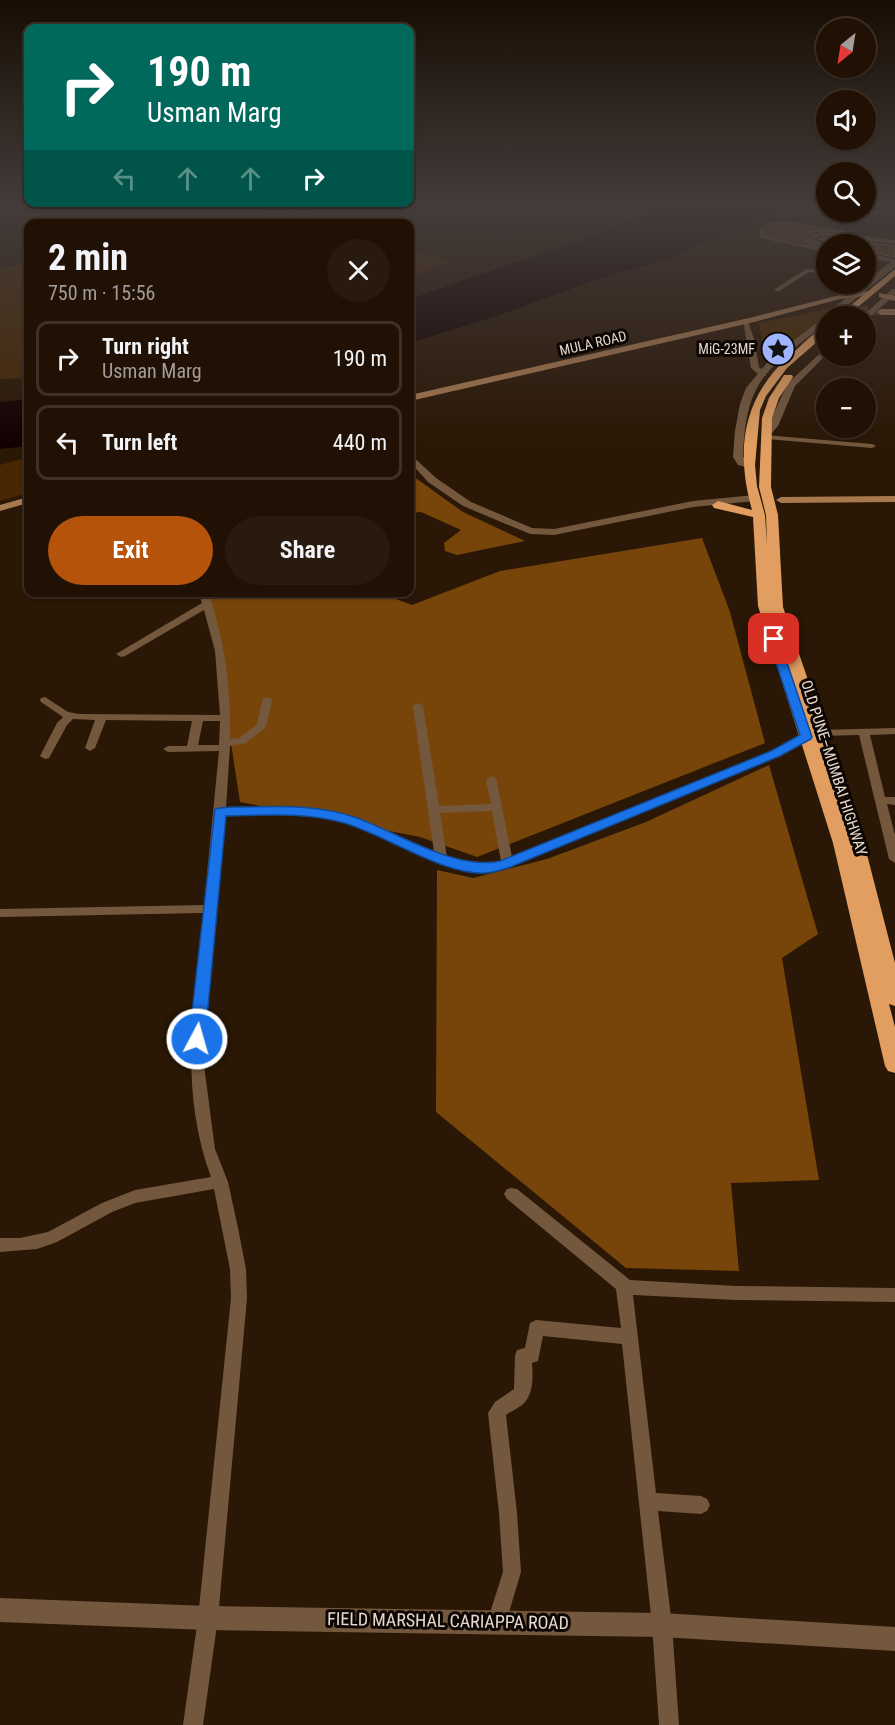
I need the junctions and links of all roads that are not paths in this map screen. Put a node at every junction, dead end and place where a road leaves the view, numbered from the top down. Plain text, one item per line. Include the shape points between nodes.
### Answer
1 (786, 284) edge
2 (777, 290) dead end
3 (852, 294) edge
4 (855, 294) edge
5 (890, 296) edge
6 (839, 306) edge
7 (869, 306) tunnel mouth
8 (876, 309) edge
9 (816, 310) edge
10 (881, 312) tunnel mouth
11 (895, 312) edge
12 (745, 323) junction
13 (816, 328) edge
14 (816, 338) edge
15 (816, 351) edge
16 (816, 360) edge
17 (763, 374) junction
18 (414, 399) edge
19 (767, 435) junction
20 (872, 446) dead end
21 (414, 461) edge
22 (749, 465) junction
23 (414, 472) edge
24 (895, 499) edge
25 (24, 501) edge
26 (765, 503) junction
27 (718, 505) joint
28 (0, 508) edge
29 (205, 598) edge
30 (121, 654) dead end
31 (45, 700) dead end
32 (267, 700) dead end
33 (418, 706) dead end
34 (70, 716) junction
35 (102, 717) junction
36 (198, 718) junction
37 (226, 718) junction
38 (895, 731) edge
39 (864, 732) junction
40 (812, 735) junction
41 (224, 746) junction
42 (90, 748) dead end
43 (192, 748) junction
44 (168, 749) dead end
45 (45, 756) dead end
46 (492, 780) dead end
47 (880, 800) junction
48 (895, 801) edge
49 (497, 807) junction
50 (434, 810) junction
51 (220, 812) junction
52 (441, 858) junction
53 (895, 860) edge
54 (507, 863) junction
55 (211, 909) junction
56 (0, 913) edge
57 (895, 999) edge
58 (895, 1066) edge
59 (220, 1182) junction
60 (512, 1194) dead end
61 (0, 1245) edge
62 (624, 1286) junction
63 (895, 1295) edge
64 (630, 1337) junction
65 (648, 1501) junction
66 (701, 1505) dead end
67 (0, 1610) edge
68 (208, 1618) junction
69 (497, 1622) junction
70 (662, 1625) junction
71 (895, 1639) edge
72 (193, 1725) edge
73 (669, 1725) edge

1 - 2 street
3 - 12 main road
4 - 6 street
5 - 7 highway
5 - 8 street
9 - 12 main road, MULA ROAD
10 - 11 main road
12 - 17 street via 755,368
12 - 18 main road, MULA ROAD
13 - 17 street
14 - 22 highway, OLD PUNE–MUMBAI HIGHWAY via 783,366 761,396 755,410
15 - 19 highway, OLD PUNE–MUMBAI HIGHWAY via 778,391 768,411
16 - 19 street via 790,385
17 - 22 street via 744,404 738,457
19 - 20 street
19 - 26 highway, OLD PUNE–MUMBAI HIGHWAY
21 - 26 street via 432,480 467,504 535,531 561,530 723,500
22 - 26 highway, OLD PUNE–MUMBAI HIGHWAY
23 - 27 street via 460,507 527,535 565,535
24 - 26 main road
25 - 28 main road
26 - 27 highway
26 - 40 highway, OLD PUNE–MUMBAI HIGHWAY via 765,606
29 - 30 street
29 - 37 street via 224,675
31 - 34 street
32 - 41 street via 262,725 242,741
33 - 50 street
34 - 35 street
34 - 45 street via 62,723
35 - 36 street
35 - 42 street
36 - 37 street
36 - 43 street
37 - 41 street
38 - 39 street
39 - 40 street
39 - 47 street
40 - 54 street via 765,758
40 - 57 highway, OLD PUNE–MUMBAI HIGHWAY via 856,843
40 - 58 highway, OLD PUNE–MUMBAI HIGHWAY
41 - 43 street
41 - 51 street
43 - 44 street
46 - 49 street
47 - 48 street
47 - 53 street
49 - 50 street
49 - 54 street
50 - 52 street
51 - 52 street via 321,813 351,820
51 - 55 street
52 - 54 street via 486,869
55 - 56 street
55 - 59 street via 197,1039 198,1073 208,1149
59 - 61 street via 124,1200 39,1243
59 - 68 street via 238,1269 239,1298
60 - 62 street
62 - 63 street via 736,1293
62 - 64 street
64 - 65 street
64 - 69 street via 536,1328 532,1355 523,1356 522,1392 503,1404 497,1413 512,1572
65 - 66 street
65 - 70 street
67 - 68 street, FIELD MARSHAL CARIAPPA ROAD
68 - 69 street, FIELD MARSHAL CARIAPPA ROAD
68 - 72 street
69 - 70 street, FIELD MARSHAL CARIAPPA ROAD
70 - 71 street, FIELD MARSHAL CARIAPPA ROAD
70 - 73 street

